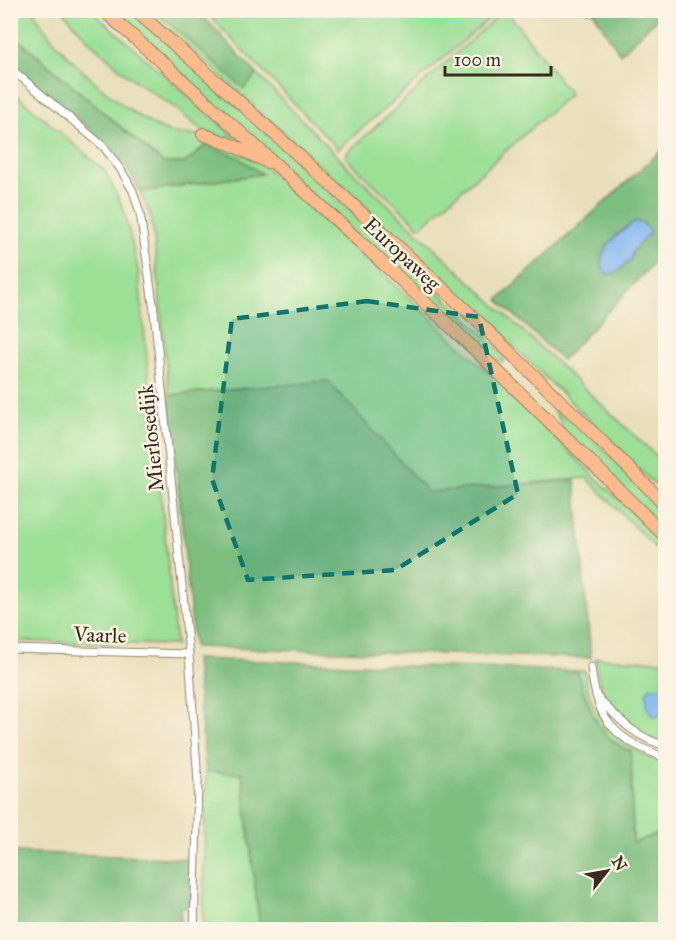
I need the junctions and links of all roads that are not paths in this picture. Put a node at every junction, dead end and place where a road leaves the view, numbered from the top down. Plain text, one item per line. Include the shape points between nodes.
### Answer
1 (103, 10) edge
2 (135, 10) edge
3 (10, 68) edge
4 (203, 134) dead end
5 (278, 166) junction
6 (666, 505) edge
7 (666, 537) edge
8 (10, 649) edge
9 (189, 654) junction
10 (591, 667) dead end
11 (597, 697) junction
12 (666, 746) edge
13 (666, 758) edge
14 (194, 930) edge

1 - 5 highway, Europaweg
2 - 6 highway, Europaweg via 336,190
3 - 9 street, Mierlosedijk via 103,146 121,170 140,213 154,311
4 - 5 highway
5 - 7 highway, Europaweg
8 - 9 street, Vaarle
9 - 14 street, Mierlosedijk via 198,782
10 - 11 street
11 - 12 street via 629,729
11 - 13 street via 602,715 621,737

